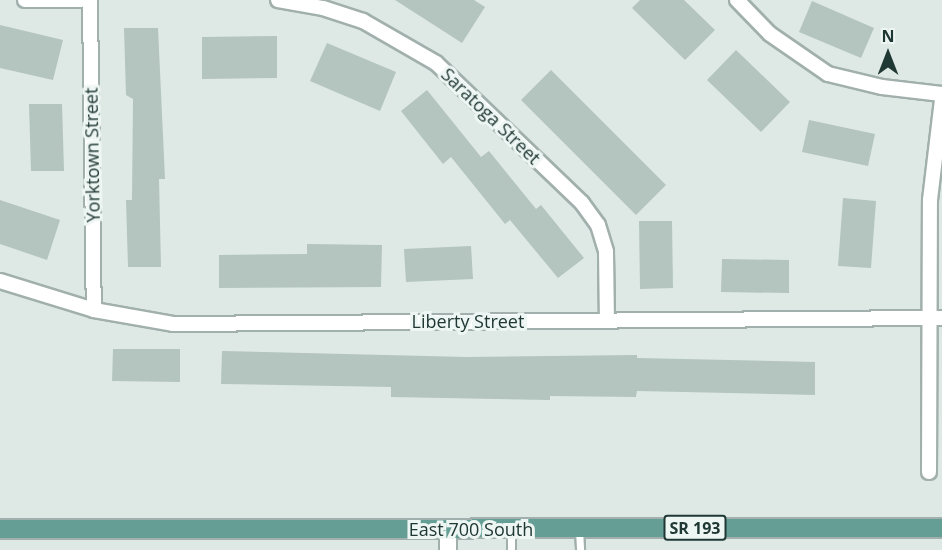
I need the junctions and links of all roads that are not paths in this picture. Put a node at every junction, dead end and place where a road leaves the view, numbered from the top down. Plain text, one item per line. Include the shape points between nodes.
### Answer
1 (25, 0) edge
2 (81, 0) edge
3 (90, 0) edge
4 (278, 0) edge
5 (737, 0) edge
6 (942, 94) edge
7 (942, 100) edge
8 (0, 281) edge
9 (94, 310) junction
10 (936, 318) edge
11 (607, 320) junction
12 (929, 472) dead end
13 (448, 528) junction
14 (579, 528) junction
15 (942, 528) edge
16 (0, 529) edge
17 (511, 529) junction
18 (448, 550) edge
19 (512, 550) edge
20 (580, 550) edge

1 - 2 street
3 - 9 street, Yorktown Street
4 - 11 street, Saratoga Street via 323,8 363,21 436,63 582,203 598,225 606,252
5 - 6 street via 770,34 828,74 882,87
7 - 10 street via 930,200
8 - 9 street, Liberty Street
9 - 11 street, Liberty Street via 173,324
10 - 11 street, Liberty Street
10 - 12 street
13 - 16 main road, East 700 South / SR 193
13 - 17 main road, East 700 South / SR 193
13 - 18 street
14 - 15 main road, East 700 South / SR 193
14 - 17 main road, East 700 South / SR 193
14 - 20 lane
17 - 19 lane

